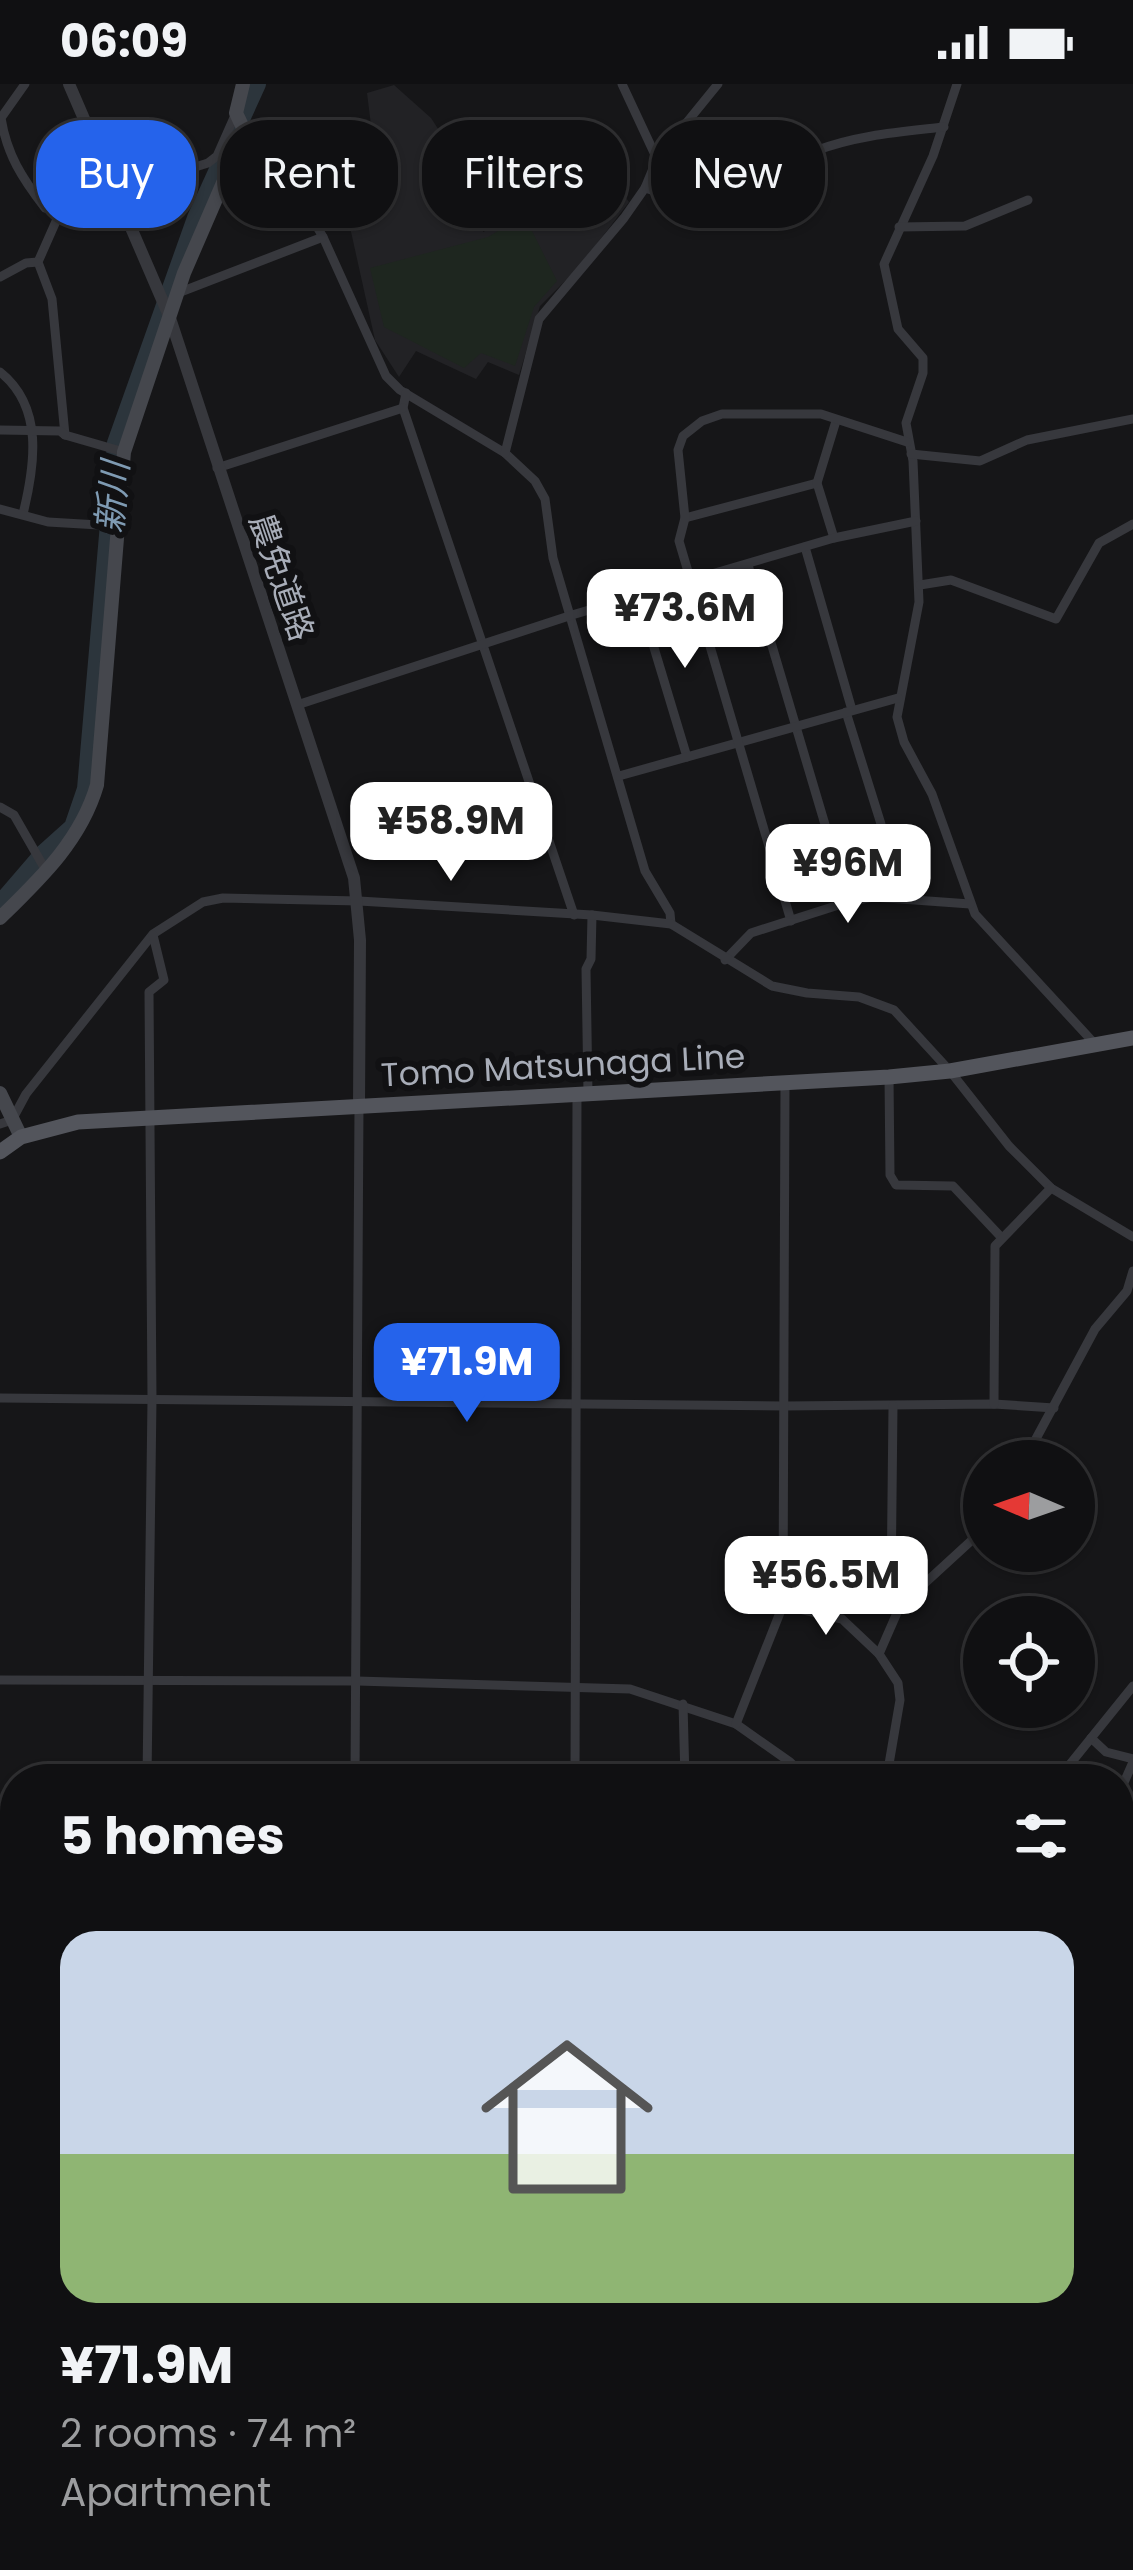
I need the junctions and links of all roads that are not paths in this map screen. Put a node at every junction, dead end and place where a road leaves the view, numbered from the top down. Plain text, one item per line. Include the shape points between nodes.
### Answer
1 (5, 84) edge
2 (25, 84) edge
3 (69, 84) edge
4 (243, 84) edge
5 (622, 84) edge
6 (718, 84) edge
7 (957, 84) edge
8 (15, 99) junction
9 (84, 120) edge
10 (241, 120) edge
11 (689, 120) edge
12 (944, 127) junction
13 (651, 146) edge
14 (3, 150) edge
15 (651, 174) edge
16 (220, 178) edge
17 (645, 188) junction
18 (36, 196) edge
19 (1028, 200) dead end
20 (898, 227) junction
21 (53, 228) edge
22 (131, 228) edge
23 (318, 228) edge
24 (323, 237) junction
25 (38, 262) junction
26 (0, 277) edge
27 (178, 293) junction
28 (168, 315) junction
29 (0, 372) edge
30 (406, 393) junction
31 (403, 408) junction
32 (1133, 419) edge
33 (836, 421) junction
34 (0, 430) edge
35 (32, 430) junction
36 (65, 435) junction
37 (909, 448) junction
38 (116, 450) junction
39 (505, 454) junction
40 (217, 468) junction
41 (818, 483) junction
42 (0, 509) edge
43 (23, 514) junction
44 (685, 518) junction
45 (916, 520) junction
46 (1133, 524) edge
47 (116, 526) junction
48 (834, 538) junction
49 (806, 547) junction
50 (748, 565) junction
51 (692, 582) junction
52 (920, 585) junction
53 (639, 598) junction
54 (572, 615) junction
55 (485, 644) junction
56 (898, 698) junction
57 (297, 705) junction
58 (849, 711) junction
59 (795, 726) junction
60 (738, 743) junction
61 (687, 757) junction
62 (619, 776) junction
63 (0, 807) edge
64 (45, 869) junction
65 (873, 897) junction
66 (358, 901) junction
67 (848, 902) junction
68 (970, 904) junction
69 (574, 915) junction
70 (592, 916) junction
71 (0, 918) edge
72 (791, 921) junction
73 (671, 925) junction
74 (153, 934) junction
75 (725, 960) junction
76 (1133, 1038) edge
77 (1094, 1043) junction
78 (950, 1071) junction
79 (889, 1077) junction
80 (785, 1083) junction
81 (0, 1093) edge
82 (583, 1095) junction
83 (359, 1106) junction
84 (148, 1118) junction
85 (6, 1122) edge
86 (21, 1137) junction
87 (0, 1152) edge
88 (1051, 1188) junction
89 (1001, 1237) junction
90 (1133, 1237) edge
91 (1133, 1271) edge
92 (0, 1398) edge
93 (152, 1400) junction
94 (358, 1400) junction
95 (994, 1404) junction
96 (576, 1405) junction
97 (784, 1406) junction
98 (893, 1406) junction
99 (1054, 1408) junction
100 (1036, 1440) edge
101 (963, 1548) edge
102 (783, 1605) junction
103 (900, 1606) junction
104 (879, 1654) junction
105 (0, 1680) edge
106 (150, 1681) junction
107 (357, 1682) junction
108 (1133, 1686) edge
109 (574, 1687) junction
110 (683, 1704) junction
111 (736, 1724) junction
112 (1094, 1741) junction
113 (1133, 1761) edge
114 (147, 1764) edge
115 (355, 1764) edge
116 (575, 1764) edge
117 (685, 1764) edge
118 (792, 1764) edge
119 (889, 1764) edge
120 (1072, 1764) edge

1 - 8 street
2 - 8 street
3 - 9 street, 農免道路
4 - 10 main road
5 - 13 street
6 - 11 street
7 - 12 street
8 - 14 street via 1,118
12 - 17 street via 814,151 708,208
12 - 20 street
14 - 18 street
15 - 17 street
16 - 27 main road
17 - 39 street via 539,319
19 - 20 street via 965,226
20 - 37 street via 884,264 892,310 923,358 906,423
21 - 25 street
22 - 28 street, 農免道路
23 - 24 street
24 - 27 street
24 - 30 street via 374,356
25 - 26 street
25 - 36 street via 52,299
27 - 28 main road
28 - 38 main road
28 - 40 street, 農免道路
29 - 35 street via 29,410
30 - 31 street
30 - 39 street
31 - 40 street
31 - 55 street
32 - 37 street via 1027,440 980,461
33 - 37 street
33 - 41 street
33 - 44 street via 821,414 722,414 690,429 677,450
34 - 35 street
35 - 36 street
35 - 43 street via 34,471
36 - 38 street
37 - 45 street
38 - 47 main road
39 - 54 street via 545,499
40 - 57 street, 農免道路
41 - 44 street
41 - 48 street
42 - 43 street
43 - 47 street
44 - 51 street via 679,541
45 - 48 street
45 - 52 street
46 - 52 street via 1099,543 1056,619 951,580
47 - 64 main road via 97,785 87,818
48 - 49 street
49 - 50 street
49 - 58 street
50 - 51 street
50 - 59 street
51 - 53 street
51 - 60 street
52 - 56 street
53 - 54 street
53 - 61 street
54 - 55 street
54 - 62 street
55 - 57 street
55 - 69 street
56 - 58 street
56 - 68 street via 904,742 932,794
57 - 66 street, 農免道路
58 - 59 street
58 - 65 street via 881,824
59 - 60 street
59 - 67 street
60 - 61 street
60 - 72 street
61 - 62 street
62 - 73 street via 645,872
63 - 64 street via 14,815
64 - 71 main road
65 - 67 street
65 - 68 street
66 - 69 street
66 - 74 street via 224,898
66 - 83 street, 農免道路
67 - 72 street
68 - 77 street
69 - 70 street
70 - 73 street
70 - 82 street
72 - 75 street via 752,934
73 - 75 street
74 - 84 street via 164,980 149,992
74 - 85 street
75 - 78 street via 772,986 894,1010
76 - 77 main road, Tomo Matsunaga Line
77 - 78 main road, Tomo Matsunaga Line
78 - 79 main road, Tomo Matsunaga Line
78 - 88 street
79 - 80 main road, Tomo Matsunaga Line
79 - 89 street via 896,1185 953,1186
80 - 82 main road, Tomo Matsunaga Line
80 - 97 street
81 - 85 main road
82 - 83 main road, Tomo Matsunaga Line
82 - 96 street
83 - 84 main road, Tomo Matsunaga Line
83 - 94 street
84 - 86 main road, Tomo Matsunaga Line via 78,1122
84 - 93 street
85 - 86 main road
86 - 87 main road, Tomo Matsunaga Line
88 - 89 street
88 - 90 street
89 - 95 street
91 - 99 street
92 - 93 street
93 - 94 street
93 - 106 street
94 - 96 street
94 - 107 street
95 - 98 street
95 - 99 street
96 - 97 street
96 - 109 street
97 - 98 street
97 - 102 street
98 - 103 street via 891,1592
99 - 100 street
101 - 103 street
102 - 104 street via 842,1619
102 - 111 street
103 - 104 street
104 - 119 street via 901,1689
105 - 106 street
106 - 107 street
106 - 114 street
107 - 109 street
107 - 115 street
108 - 112 street
109 - 110 street via 630,1689
109 - 116 street
110 - 111 street
110 - 117 street
111 - 118 street
112 - 113 street
112 - 120 street

